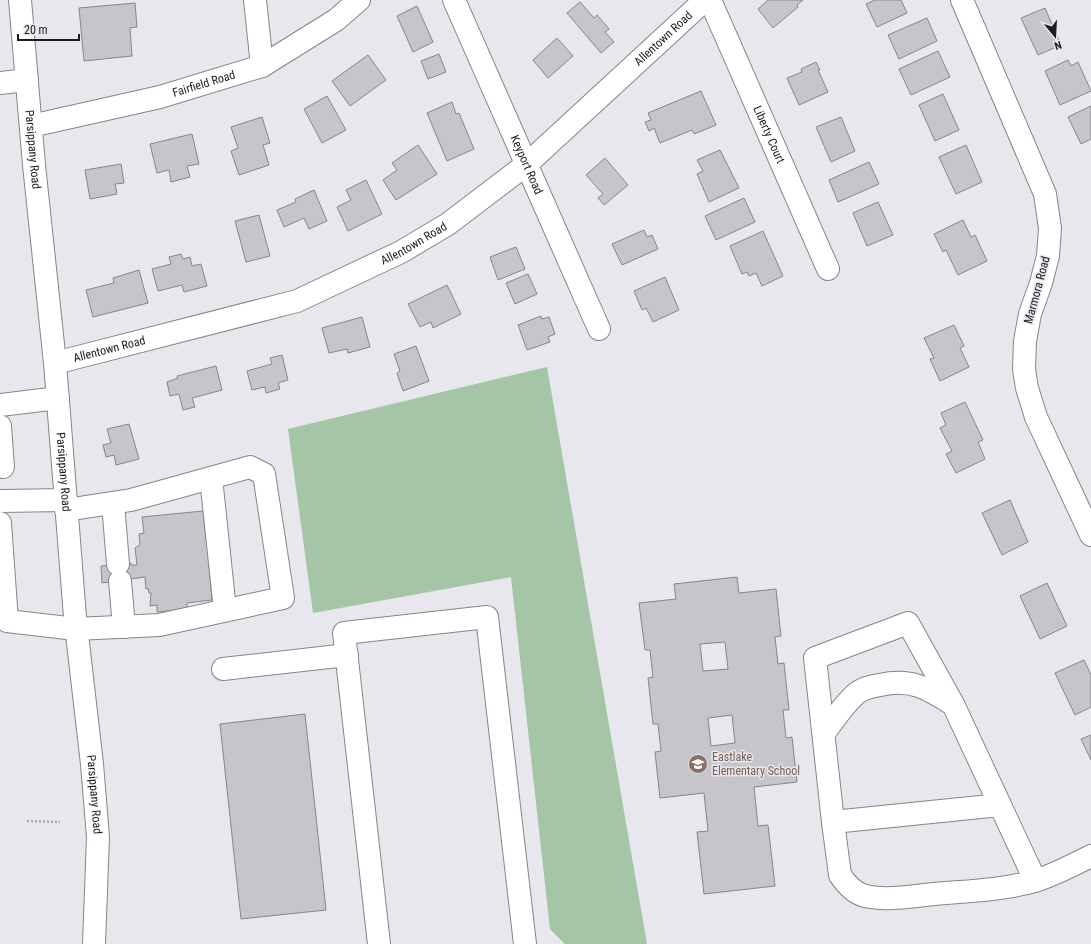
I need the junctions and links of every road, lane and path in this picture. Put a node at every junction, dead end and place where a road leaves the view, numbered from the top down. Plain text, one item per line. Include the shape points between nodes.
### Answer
1 (20, 0) edge
2 (255, 0) edge
3 (359, 0) edge
4 (454, 0) edge
5 (705, 0) edge
6 (710, 0) edge
7 (962, 0) edge
8 (262, 66) junction
9 (27, 80) junction
10 (0, 83) edge
11 (31, 126) junction
12 (527, 164) junction
13 (828, 269) dead end
14 (599, 329) dead end
15 (55, 363) junction
16 (58, 398) junction
17 (0, 405) edge
18 (0, 426) edge
19 (3, 467) dead end
20 (211, 478) junction
21 (0, 501) edge
22 (113, 503) junction
23 (66, 505) junction
24 (0, 523) edge
25 (1091, 535) edge
26 (225, 610) junction
27 (4, 621) edge
28 (124, 627) junction
29 (76, 630) junction
30 (347, 655) junction
31 (223, 669) dead end
32 (953, 704) junction
33 (824, 733) junction
34 (1000, 805) junction
35 (27, 821) dead end
36 (60, 822) dead end
37 (833, 822) junction
38 (1091, 856) edge
39 (1044, 877) junction
40 (94, 944) edge
41 (379, 944) edge
42 (525, 944) edge

1 - 9 street, Parsippany Road
2 - 8 street
3 - 8 street, Fairfield Road via 336,20
4 - 12 street, Keyport Road
5 - 12 street, Allentown Road
6 - 13 street, Liberty Court
7 - 25 street, Marmora Road via 1045,194 1049,214 1049,242 1041,283 1030,314 1025,341 1024,369 1036,417
8 - 11 street, Fairfield Road via 160,97
9 - 10 street
9 - 11 street, Parsippany Road
11 - 15 street, Parsippany Road
12 - 14 street, Keyport Road
12 - 15 street, Allentown Road via 448,224 401,252 297,301
15 - 16 street, Parsippany Road
16 - 17 street
16 - 23 street, Parsippany Road
18 - 19 street
20 - 22 street
20 - 26 street
20 - 26 street via 250,467 264,474 283,598
21 - 23 street
22 - 23 street
22 - 28 street
23 - 29 street, Parsippany Road
24 - 27 street
26 - 28 street via 159,625
27 - 29 street
28 - 29 street
29 - 40 street, Parsippany Road via 98,837
30 - 31 street
30 - 41 street
30 - 42 street via 344,633 486,617
32 - 33 street via 919,685 894,682 882,684 859,692
32 - 33 street via 908,623 815,658
32 - 34 street
33 - 37 street
34 - 37 street
34 - 39 street
35 - 36 path
37 - 39 street via 840,875 849,887 864,896 896,897 1001,888
38 - 39 street

